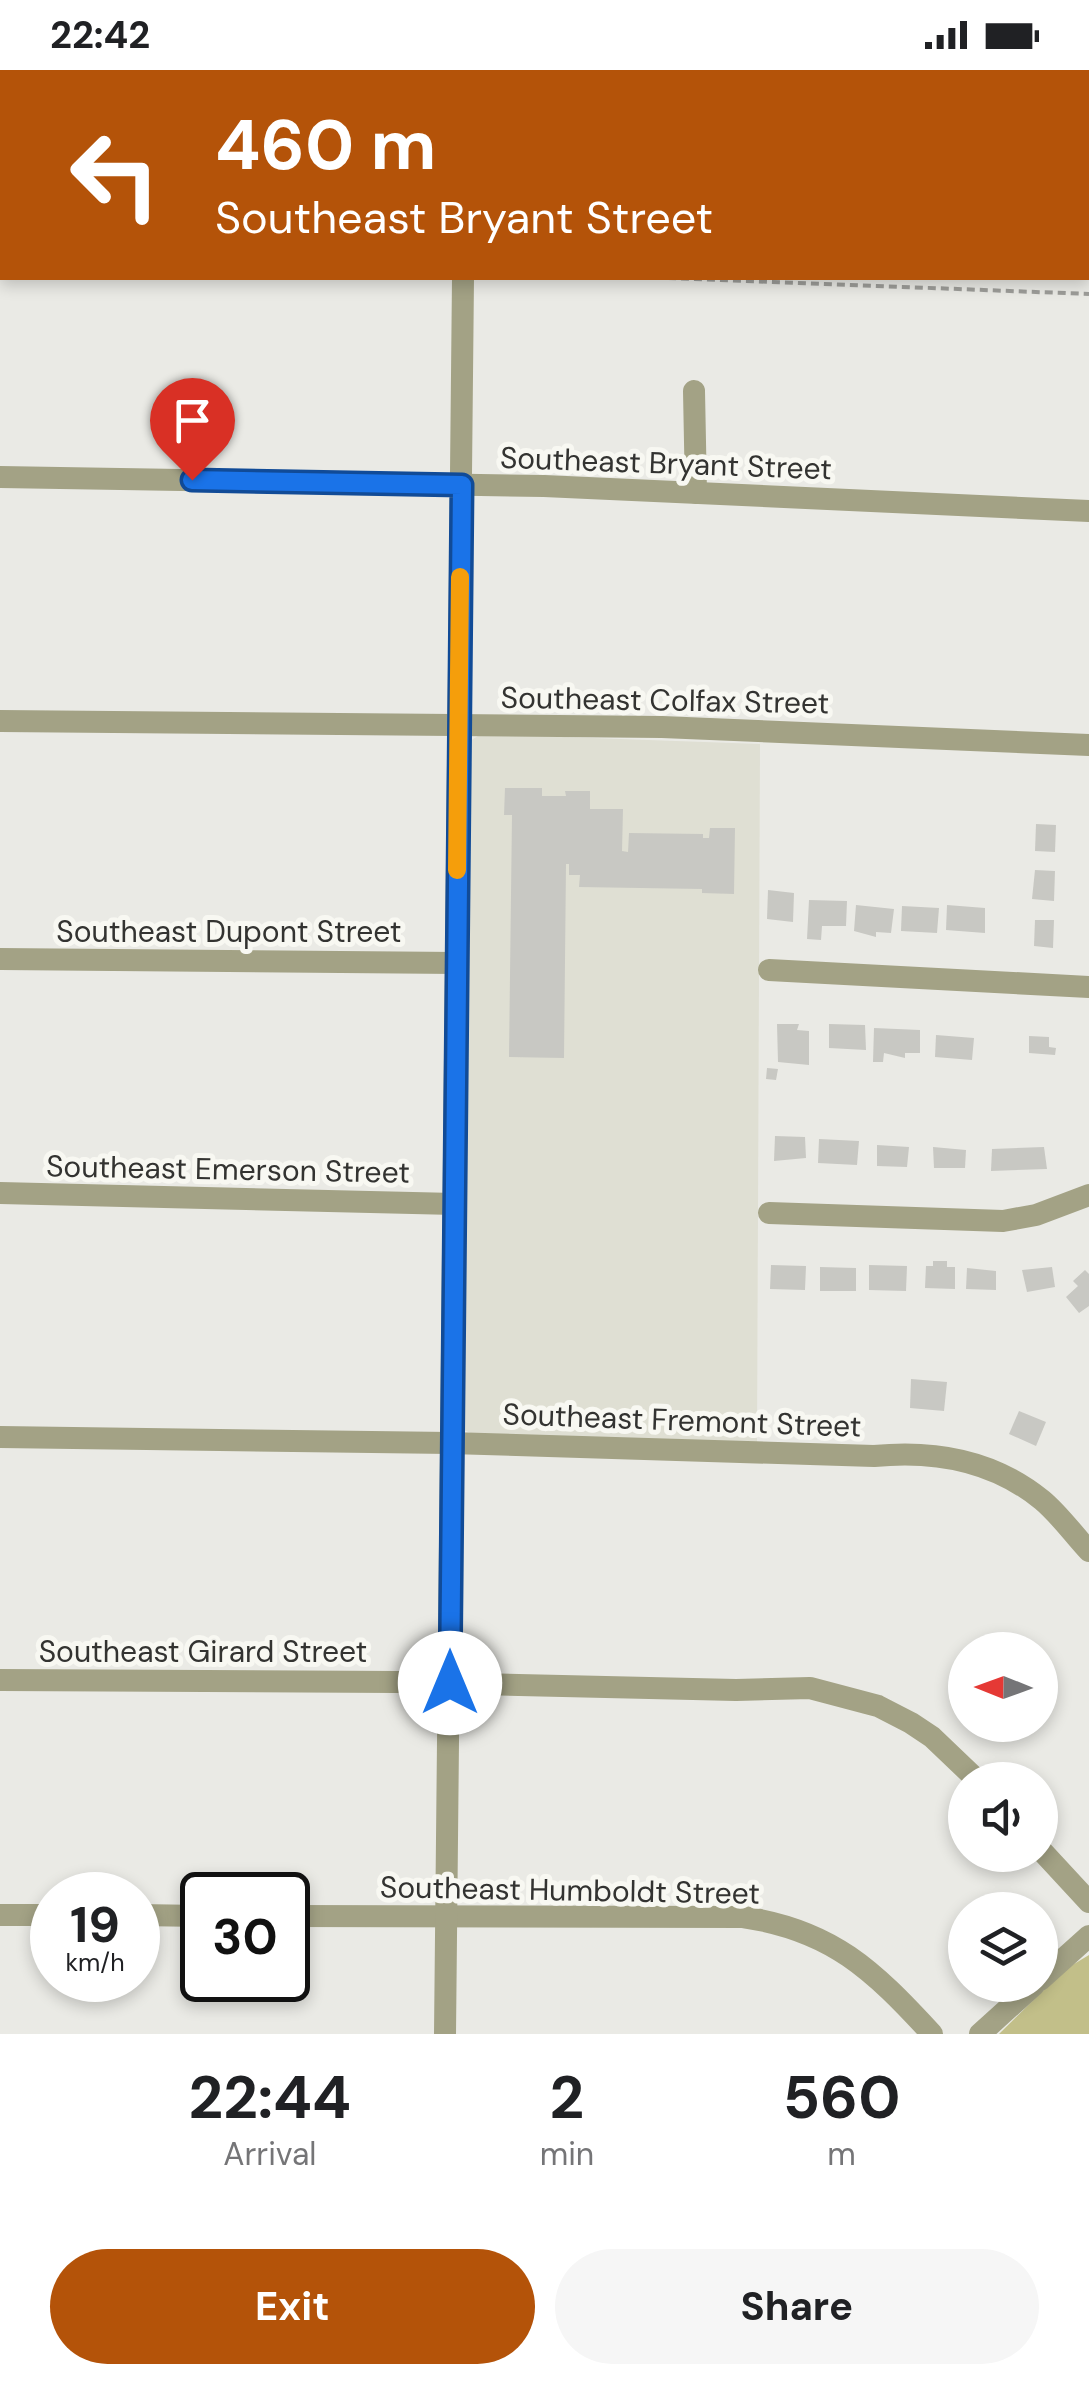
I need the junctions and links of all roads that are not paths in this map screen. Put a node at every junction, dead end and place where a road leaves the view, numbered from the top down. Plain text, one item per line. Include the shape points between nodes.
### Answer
1 (463, 280) edge
2 (694, 391) dead end
3 (0, 477) edge
4 (462, 485) junction
5 (696, 492) junction
6 (1089, 511) edge
7 (0, 721) edge
8 (459, 725) junction
9 (1089, 745) edge
10 (0, 959) edge
11 (456, 963) junction
12 (769, 970) dead end
13 (1089, 987) edge
14 (0, 1193) edge
15 (1089, 1195) edge
16 (455, 1204) junction
17 (768, 1213) dead end
18 (0, 1438) edge
19 (450, 1443) junction
20 (1089, 1551) edge
21 (0, 1680) edge
22 (450, 1683) junction
23 (961, 1762) edge
24 (1058, 1868) edge
25 (1089, 1902) edge
26 (0, 1914) edge
27 (30, 1915) edge
28 (310, 1916) edge
29 (447, 1917) junction
30 (1089, 1936) edge
31 (1058, 1964) edge
32 (1015, 2002) edge
33 (445, 2034) edge
34 (932, 2034) edge
35 (980, 2034) edge

1 - 4 street
2 - 5 street
3 - 4 street, Southeast Bryant Street
4 - 5 street, Southeast Bryant Street
4 - 8 street
5 - 6 street, Southeast Bryant Street
7 - 8 street, Southeast Colfax Street
8 - 9 street, Southeast Colfax Street
8 - 11 street
10 - 11 street, Southeast Dupont Street
11 - 16 street
12 - 13 street
14 - 16 street, Southeast Emerson Street
15 - 17 street via 1002,1221
16 - 19 street
18 - 19 street, Southeast Fremont Street
19 - 20 street, Southeast Fremont Street via 952,1457 985,1467 1042,1500
19 - 22 street
21 - 22 street, Southeast Girard Street
22 - 23 street, Southeast Girard Street via 829,1691 911,1723
22 - 29 street
24 - 25 street
26 - 27 street
28 - 29 street, Southeast Humboldt Street
29 - 33 street
29 - 34 street, Southeast Humboldt Street via 771,1922 856,1959
30 - 31 street
32 - 35 street

